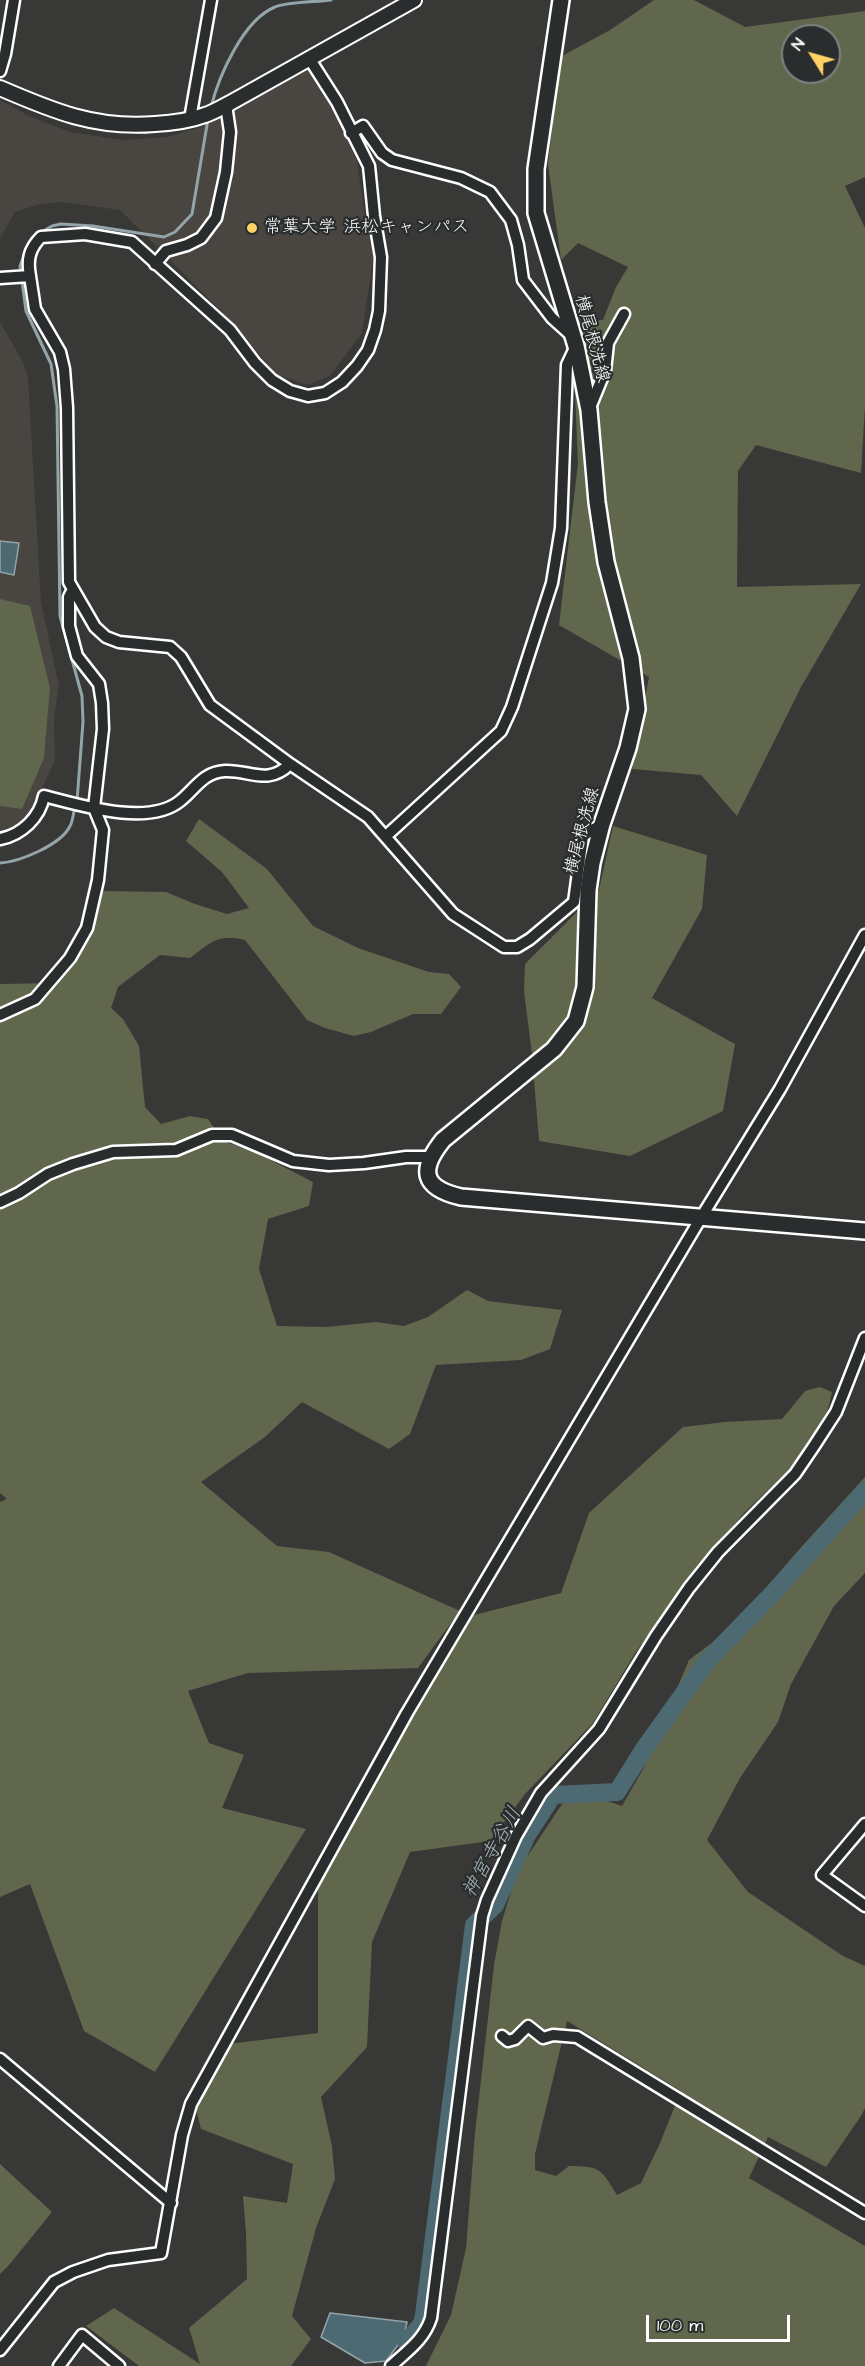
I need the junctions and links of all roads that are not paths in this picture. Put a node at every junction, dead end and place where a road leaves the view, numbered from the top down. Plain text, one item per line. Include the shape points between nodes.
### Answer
1 (14, 0) edge
2 (211, 0) edge
3 (414, 0) edge
4 (561, 0) edge
5 (394, 5) edge
6 (309, 58) junction
7 (0, 71) edge
8 (0, 88) edge
9 (226, 105) junction
10 (190, 119) junction
11 (351, 133) junction
12 (154, 264) junction
13 (27, 276) junction
14 (3, 279) edge
15 (624, 314) dead end
16 (574, 341) junction
17 (589, 410) junction
18 (72, 591) junction
19 (290, 764) junction
20 (94, 808) junction
21 (602, 824) junction
22 (386, 836) junction
23 (0, 839) edge
24 (865, 935) edge
25 (0, 1015) edge
26 (429, 1158) junction
27 (0, 1202) edge
28 (702, 1216) junction
29 (865, 1231) edge
30 (865, 1338) edge
31 (865, 1824) edge
32 (865, 1905) edge
33 (502, 2036) dead end
34 (0, 2059) edge
35 (171, 2203) junction
36 (865, 2213) edge
37 (0, 2350) edge
38 (58, 2366) edge
39 (119, 2366) edge
40 (391, 2366) edge

1 - 7 street
2 - 10 street
3 - 5 street
4 - 16 main road, 横尾根洗線 via 536,169 536,213
5 - 6 street
6 - 9 street
6 - 11 street
8 - 10 street via 43,108 96,122 139,125
9 - 10 street
9 - 12 street via 230,132 216,218 201,238 166,251
11 - 12 street via 369,166 381,257 375,330 362,358 342,382 325,393 308,396 272,380 230,330
11 - 16 street via 363,126 382,153 392,160 461,178 490,192 511,220 523,280
12 - 13 street via 132,242 66,234 41,237 33,244
13 - 14 street
13 - 18 street via 35,309 60,352 64,369
15 - 17 street via 608,343 605,371
16 - 17 main road, 横尾根洗線
16 - 22 street via 567,364 560,539 552,583 512,707 501,731
17 - 21 main road, 横尾根洗線 via 606,562 631,657 637,709
18 - 19 street via 94,627 106,637 119,642 170,646 210,705
18 - 20 street via 69,626 77,656 99,684 102,703
19 - 20 street via 284,770 258,777 225,771 208,775 179,802 161,810 113,813
19 - 22 street via 368,817
20 - 23 street via 45,796 34,820
20 - 25 street via 103,830 98,880 87,928 70,958 40,993
21 - 22 street via 583,836 574,902 517,947 504,947 453,914
21 - 26 main road, 横尾根洗線 via 588,890 585,987 576,1021 554,1048 443,1140
24 - 28 street via 780,1089
26 - 27 street via 320,1164 293,1161 232,1135 212,1135 176,1150 113,1152 73,1164
26 - 28 main road via 432,1182 443,1192 461,1197
28 - 29 main road
28 - 35 street via 407,1713 191,2104
30 - 40 street via 836,1412 795,1474 718,1552 689,1588 599,1729 541,1793 516,1836 482,1916 430,2319 418,2342
31 - 32 street via 822,1875
33 - 36 street via 513,2041 528,2026 543,2038 577,2037
34 - 35 street
35 - 37 street via 161,2253 108,2260 54,2282
38 - 39 street via 82,2335

